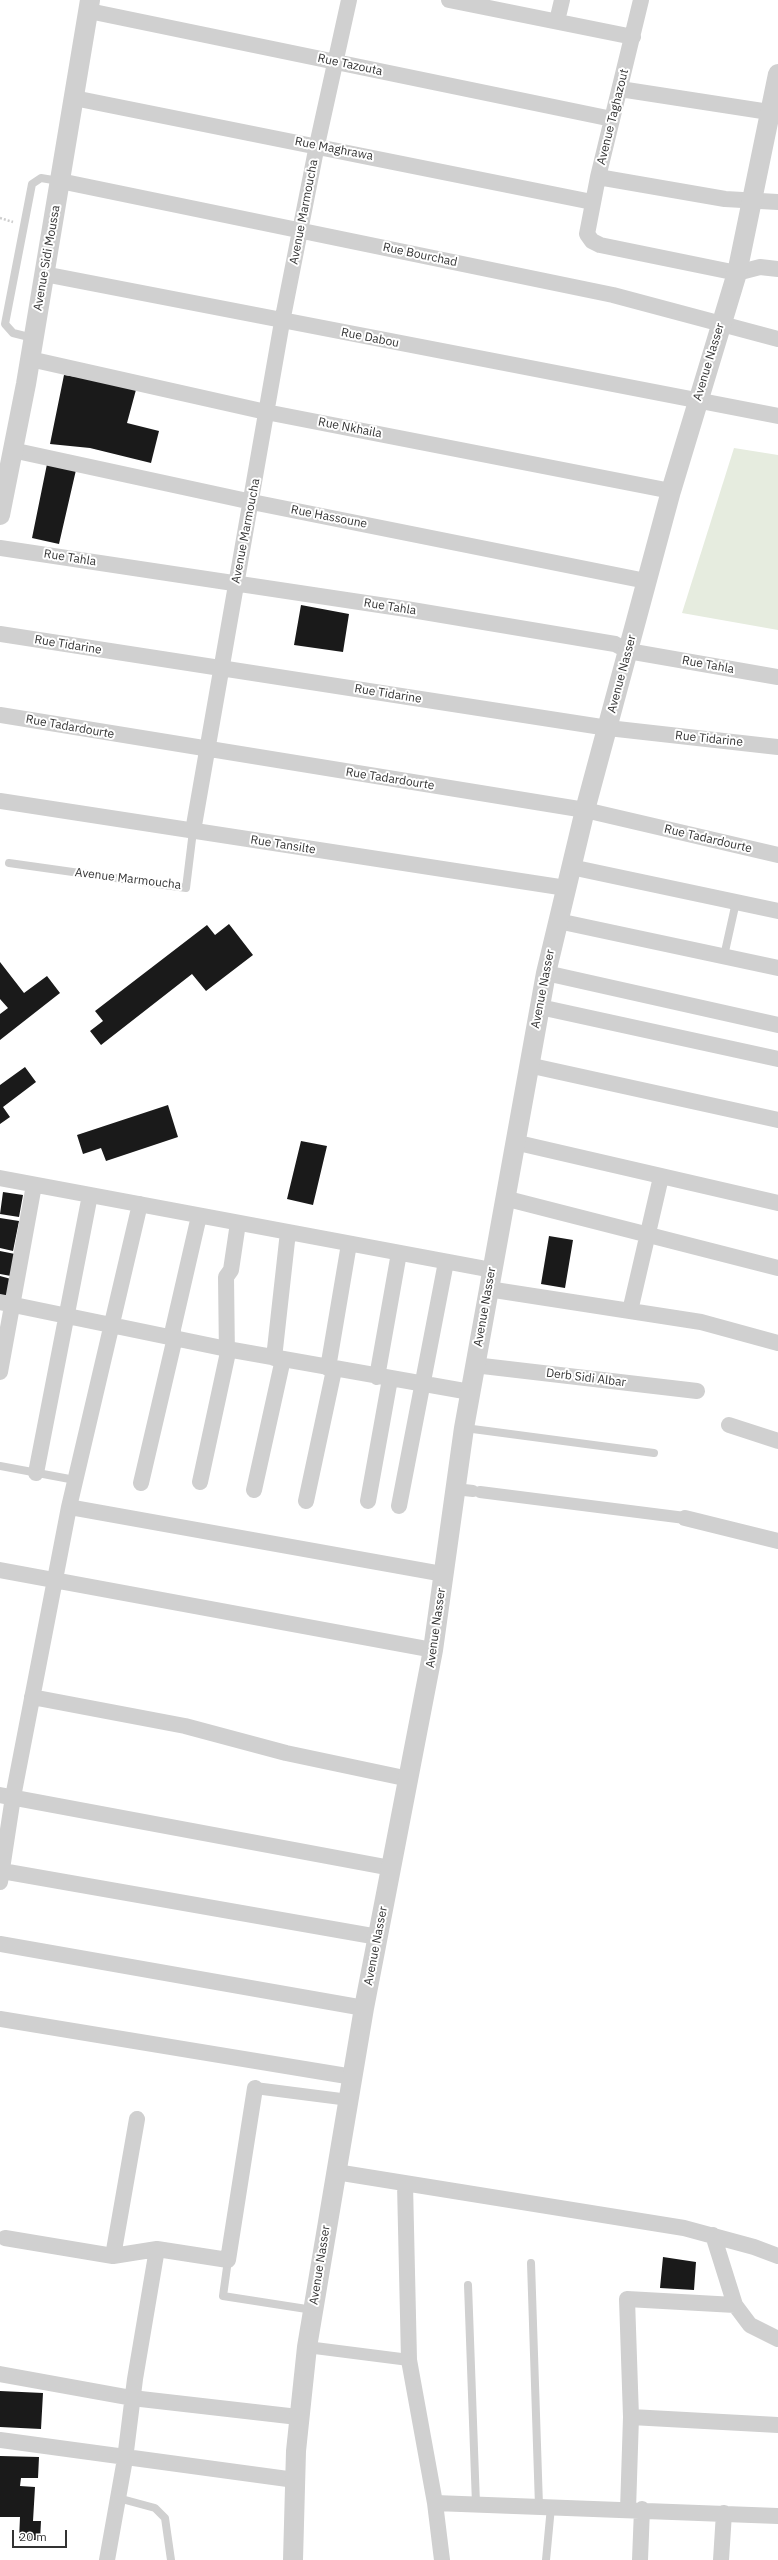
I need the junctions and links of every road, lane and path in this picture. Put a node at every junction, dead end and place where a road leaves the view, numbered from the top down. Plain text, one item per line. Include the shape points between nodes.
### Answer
1 (349, 0) edge
2 (449, 0) edge
3 (562, 0) edge
4 (641, 0) edge
5 (90, 6) edge
6 (557, 21) junction
7 (633, 37) junction
8 (335, 62) junction
9 (778, 74) edge
10 (620, 89) junction
11 (74, 98) junction
12 (770, 112) junction
13 (612, 119) junction
14 (772, 135) edge
15 (317, 145) junction
16 (598, 177) junction
17 (60, 181) junction
18 (753, 201) junction
19 (592, 202) junction
20 (778, 202) edge
21 (300, 230) junction
22 (778, 269) edge
23 (737, 273) junction
24 (44, 274) junction
25 (282, 322) junction
26 (721, 323) junction
27 (33, 338) junction
28 (778, 339) edge
29 (30, 359) junction
30 (698, 400) junction
31 (266, 412) junction
32 (778, 416) edge
33 (12, 450) junction
34 (671, 492) junction
35 (252, 502) junction
36 (0, 515) edge
37 (0, 548) edge
38 (646, 581) junction
39 (236, 584) junction
40 (0, 634) edge
41 (628, 651) junction
42 (221, 669) junction
43 (778, 677) edge
44 (0, 715) edge
45 (608, 728) junction
46 (778, 747) edge
47 (206, 750) junction
48 (0, 801) edge
49 (585, 810) junction
50 (193, 831) junction
51 (778, 855) edge
52 (9, 863) dead end
53 (572, 867) junction
54 (566, 888) junction
55 (736, 902) junction
56 (778, 911) edge
57 (558, 921) junction
58 (724, 956) junction
59 (778, 968) edge
60 (546, 972) junction
61 (540, 1007) junction
62 (778, 1025) edge
63 (778, 1059) edge
64 (528, 1065) junction
65 (778, 1120) edge
66 (514, 1142) junction
67 (661, 1177) junction
68 (0, 1178) edge
69 (34, 1185) junction
70 (90, 1195) junction
71 (504, 1198) junction
72 (778, 1203) edge
73 (140, 1204) junction
74 (199, 1216) junction
75 (238, 1223) junction
76 (288, 1232) junction
77 (647, 1236) junction
78 (349, 1244) junction
79 (399, 1253) junction
80 (446, 1262) junction
81 (778, 1268) edge
82 (490, 1280) junction
83 (7, 1303) edge
84 (630, 1311) junction
85 (68, 1315) junction
86 (112, 1324) junction
87 (173, 1337) junction
88 (778, 1343) edge
89 (226, 1349) junction
90 (279, 1358) junction
91 (474, 1364) junction
92 (331, 1369) junction
93 (0, 1372) edge
94 (384, 1378) junction
95 (423, 1384) junction
96 (697, 1390) dead end
97 (470, 1392) junction
98 (729, 1425) dead end
99 (464, 1428) junction
100 (778, 1441) edge
101 (654, 1453) dead end
102 (0, 1466) edge
103 (36, 1473) junction
104 (75, 1480) junction
105 (200, 1482) dead end
106 (141, 1483) dead end
107 (254, 1490) dead end
108 (470, 1491) junction
109 (306, 1501) dead end
110 (368, 1501) dead end
111 (399, 1506) dead end
112 (69, 1507) junction
113 (684, 1518) joint
114 (778, 1541) edge
115 (0, 1570) edge
116 (443, 1574) junction
117 (55, 1579) junction
118 (433, 1650) junction
119 (32, 1697) junction
120 (408, 1779) junction
121 (7, 1796) edge
122 (390, 1868) junction
123 (1, 1876) edge
124 (378, 1937) junction
125 (0, 1944) edge
126 (364, 2008) junction
127 (0, 2019) edge
128 (353, 2077) junction
129 (254, 2088) joint
130 (349, 2100) junction
131 (137, 2119) dead end
132 (336, 2172) junction
133 (405, 2184) junction
134 (713, 2235) junction
135 (5, 2238) dead end
136 (157, 2249) junction
137 (113, 2256) junction
138 (778, 2256) edge
139 (228, 2260) junction
140 (531, 2264) dead end
141 (468, 2285) dead end
142 (735, 2305) junction
143 (313, 2310) junction
144 (778, 2339) edge
145 (307, 2347) junction
146 (409, 2360) junction
147 (0, 2374) edge
148 (132, 2398) junction
149 (298, 2417) junction
150 (631, 2417) junction
151 (778, 2425) edge
152 (0, 2440) edge
153 (125, 2459) junction
154 (295, 2480) junction
155 (118, 2498) junction
156 (434, 2503) junction
157 (476, 2504) junction
158 (545, 2507) junction
159 (635, 2510) junction
160 (724, 2514) junction
161 (778, 2516) edge
162 (107, 2560) edge
163 (171, 2560) edge
164 (293, 2560) edge
165 (442, 2560) edge
166 (546, 2560) edge
167 (640, 2560) edge
168 (721, 2560) edge

1 - 8 street, Avenue Marmoucha
2 - 6 street
3 - 6 street
4 - 7 street, Avenue Taghazout
5 - 8 street, Rue Tazouta
5 - 11 street, Avenue Sidi Moussa
6 - 7 street
7 - 10 street, Avenue Taghazout
8 - 13 street, Rue Tazouta
8 - 15 street, Avenue Marmoucha
9 - 12 street, Avenue Nasser
10 - 12 street
10 - 13 street, Avenue Taghazout
11 - 15 street, Rue Maghrawa
11 - 17 street, Avenue Sidi Moussa
12 - 14 street, Avenue Nasser
13 - 16 street, Avenue Taghazout
14 - 18 street, Avenue Nasser
15 - 19 street, Rue Maghrawa
15 - 21 street, Avenue Marmoucha
16 - 18 street via 725,199
16 - 19 street, Avenue Taghazout
17 - 21 street, Rue Bourchad
17 - 24 street, Avenue Sidi Moussa
17 - 27 lane via 41,178 32,184 5,324 14,333
18 - 20 street
18 - 23 street, Avenue Nasser
19 - 23 street, Avenue Taghazout via 587,234 592,241 600,245
21 - 25 street, Avenue Marmoucha
21 - 26 street, Rue Bourchad via 613,295
22 - 23 street via 760,267
23 - 26 street, Avenue Nasser
24 - 25 street, Rue Dabou
24 - 27 street, Avenue Sidi Moussa
25 - 30 street, Rue Dabou
25 - 31 street, Avenue Marmoucha
26 - 28 street, Rue Bourchad
26 - 30 street, Avenue Nasser
27 - 29 street, Avenue Sidi Moussa
29 - 31 street, Rue Nkhaila
29 - 33 street, Avenue Sidi Moussa
30 - 32 street, Rue Dabou
30 - 34 street, Avenue Nasser
31 - 34 street, Rue Nkhaila
31 - 35 street, Avenue Marmoucha
33 - 35 street, Rue Hassoune
33 - 36 street, Avenue Sidi Moussa
34 - 38 street, Avenue Nasser
35 - 38 street, Rue Hassoune
35 - 39 street, Avenue Marmoucha
37 - 39 street, Rue Tahla
38 - 41 street, Avenue Nasser
39 - 41 street, Rue Tahla via 615,644
39 - 42 street, Avenue Marmoucha
40 - 42 street, Rue Tidarine
41 - 43 street, Rue Tahla
41 - 45 street, Avenue Nasser
42 - 45 street, Rue Tidarine
42 - 47 street, Avenue Marmoucha
44 - 47 street, Rue Tadardourte
45 - 46 street, Rue Tidarine
45 - 49 street, Avenue Nasser
47 - 49 street, Rue Tadardourte
47 - 50 street, Avenue Marmoucha
48 - 50 street, Rue Tansilte
49 - 51 street, Rue Tadardourte
49 - 53 street, Avenue Nasser
50 - 52 lane, Avenue Marmoucha via 186,888
50 - 54 street, Rue Tansilte
53 - 54 street, Avenue Nasser
53 - 55 street
54 - 57 street, Avenue Nasser
55 - 56 street
55 - 58 lane
57 - 58 street
57 - 60 street, Avenue Nasser
58 - 59 street
60 - 61 street, Avenue Nasser
60 - 62 street
61 - 63 street
61 - 64 street, Avenue Nasser
64 - 65 street
64 - 66 street, Avenue Nasser
66 - 67 street
66 - 71 street, Avenue Nasser
67 - 72 street
67 - 77 street
68 - 69 street
69 - 70 street
69 - 83 street
70 - 73 street
70 - 85 street
71 - 77 street
71 - 82 street, Avenue Nasser
73 - 74 street
73 - 86 street
74 - 75 street
74 - 87 street
75 - 76 street
75 - 89 street via 231,1270 226,1277
76 - 78 street
76 - 90 street
77 - 81 street
77 - 84 street
78 - 79 street
78 - 92 street
79 - 80 street
79 - 94 street
80 - 82 street
80 - 95 street
82 - 84 street
82 - 91 street, Avenue Nasser
83 - 85 street
83 - 93 street
84 - 88 street via 701,1322
85 - 86 street
85 - 103 street
86 - 87 street
86 - 104 street
87 - 89 street
87 - 106 street
89 - 90 street
89 - 105 street via 227,1357
90 - 92 street
90 - 107 street
91 - 96 street, Derb Sidi Albar
91 - 97 street, Avenue Nasser
92 - 94 street
92 - 109 street
94 - 95 street
94 - 110 street
95 - 97 street
95 - 111 street
97 - 99 street, Avenue Nasser
98 - 100 street
99 - 101 lane
99 - 108 street, Avenue Nasser
102 - 103 lane
103 - 104 lane
104 - 112 street
108 - 113 street
108 - 116 street, Avenue Nasser
112 - 116 street
112 - 117 street
113 - 114 street
115 - 117 street
116 - 118 street, Avenue Nasser
117 - 118 street
117 - 119 street
118 - 120 street, Avenue Nasser
119 - 120 street via 185,1726 286,1753
119 - 121 street
120 - 122 street, Avenue Nasser
121 - 122 street
121 - 123 street
122 - 124 street, Avenue Nasser
123 - 124 street
124 - 126 street, Avenue Nasser
125 - 126 street
126 - 128 street, Avenue Nasser
127 - 128 street
128 - 130 street, Avenue Nasser
129 - 130 street
129 - 139 street
130 - 132 street, Avenue Nasser
131 - 137 street
132 - 133 street
132 - 143 street, Avenue Nasser
133 - 134 street via 655,2223
133 - 146 street
134 - 138 street
134 - 142 street
135 - 137 street
136 - 137 street
136 - 139 street
136 - 148 street
139 - 143 lane via 223,2296
140 - 158 lane
141 - 157 lane
142 - 144 street via 750,2325
142 - 150 street via 627,2299
143 - 145 street, Avenue Nasser
145 - 146 street
145 - 149 street, Avenue Nasser
146 - 156 street
147 - 148 street
148 - 149 street
148 - 153 street
149 - 154 street, Avenue Nasser
150 - 151 street
150 - 159 street
152 - 153 street
153 - 154 street
153 - 155 street
154 - 164 street, Avenue Nasser
155 - 162 street
155 - 163 lane via 155,2508 165,2518
156 - 157 street
156 - 165 street
157 - 158 street
158 - 159 street
158 - 166 lane
159 - 160 street
159 - 167 street
160 - 161 street
160 - 168 street

